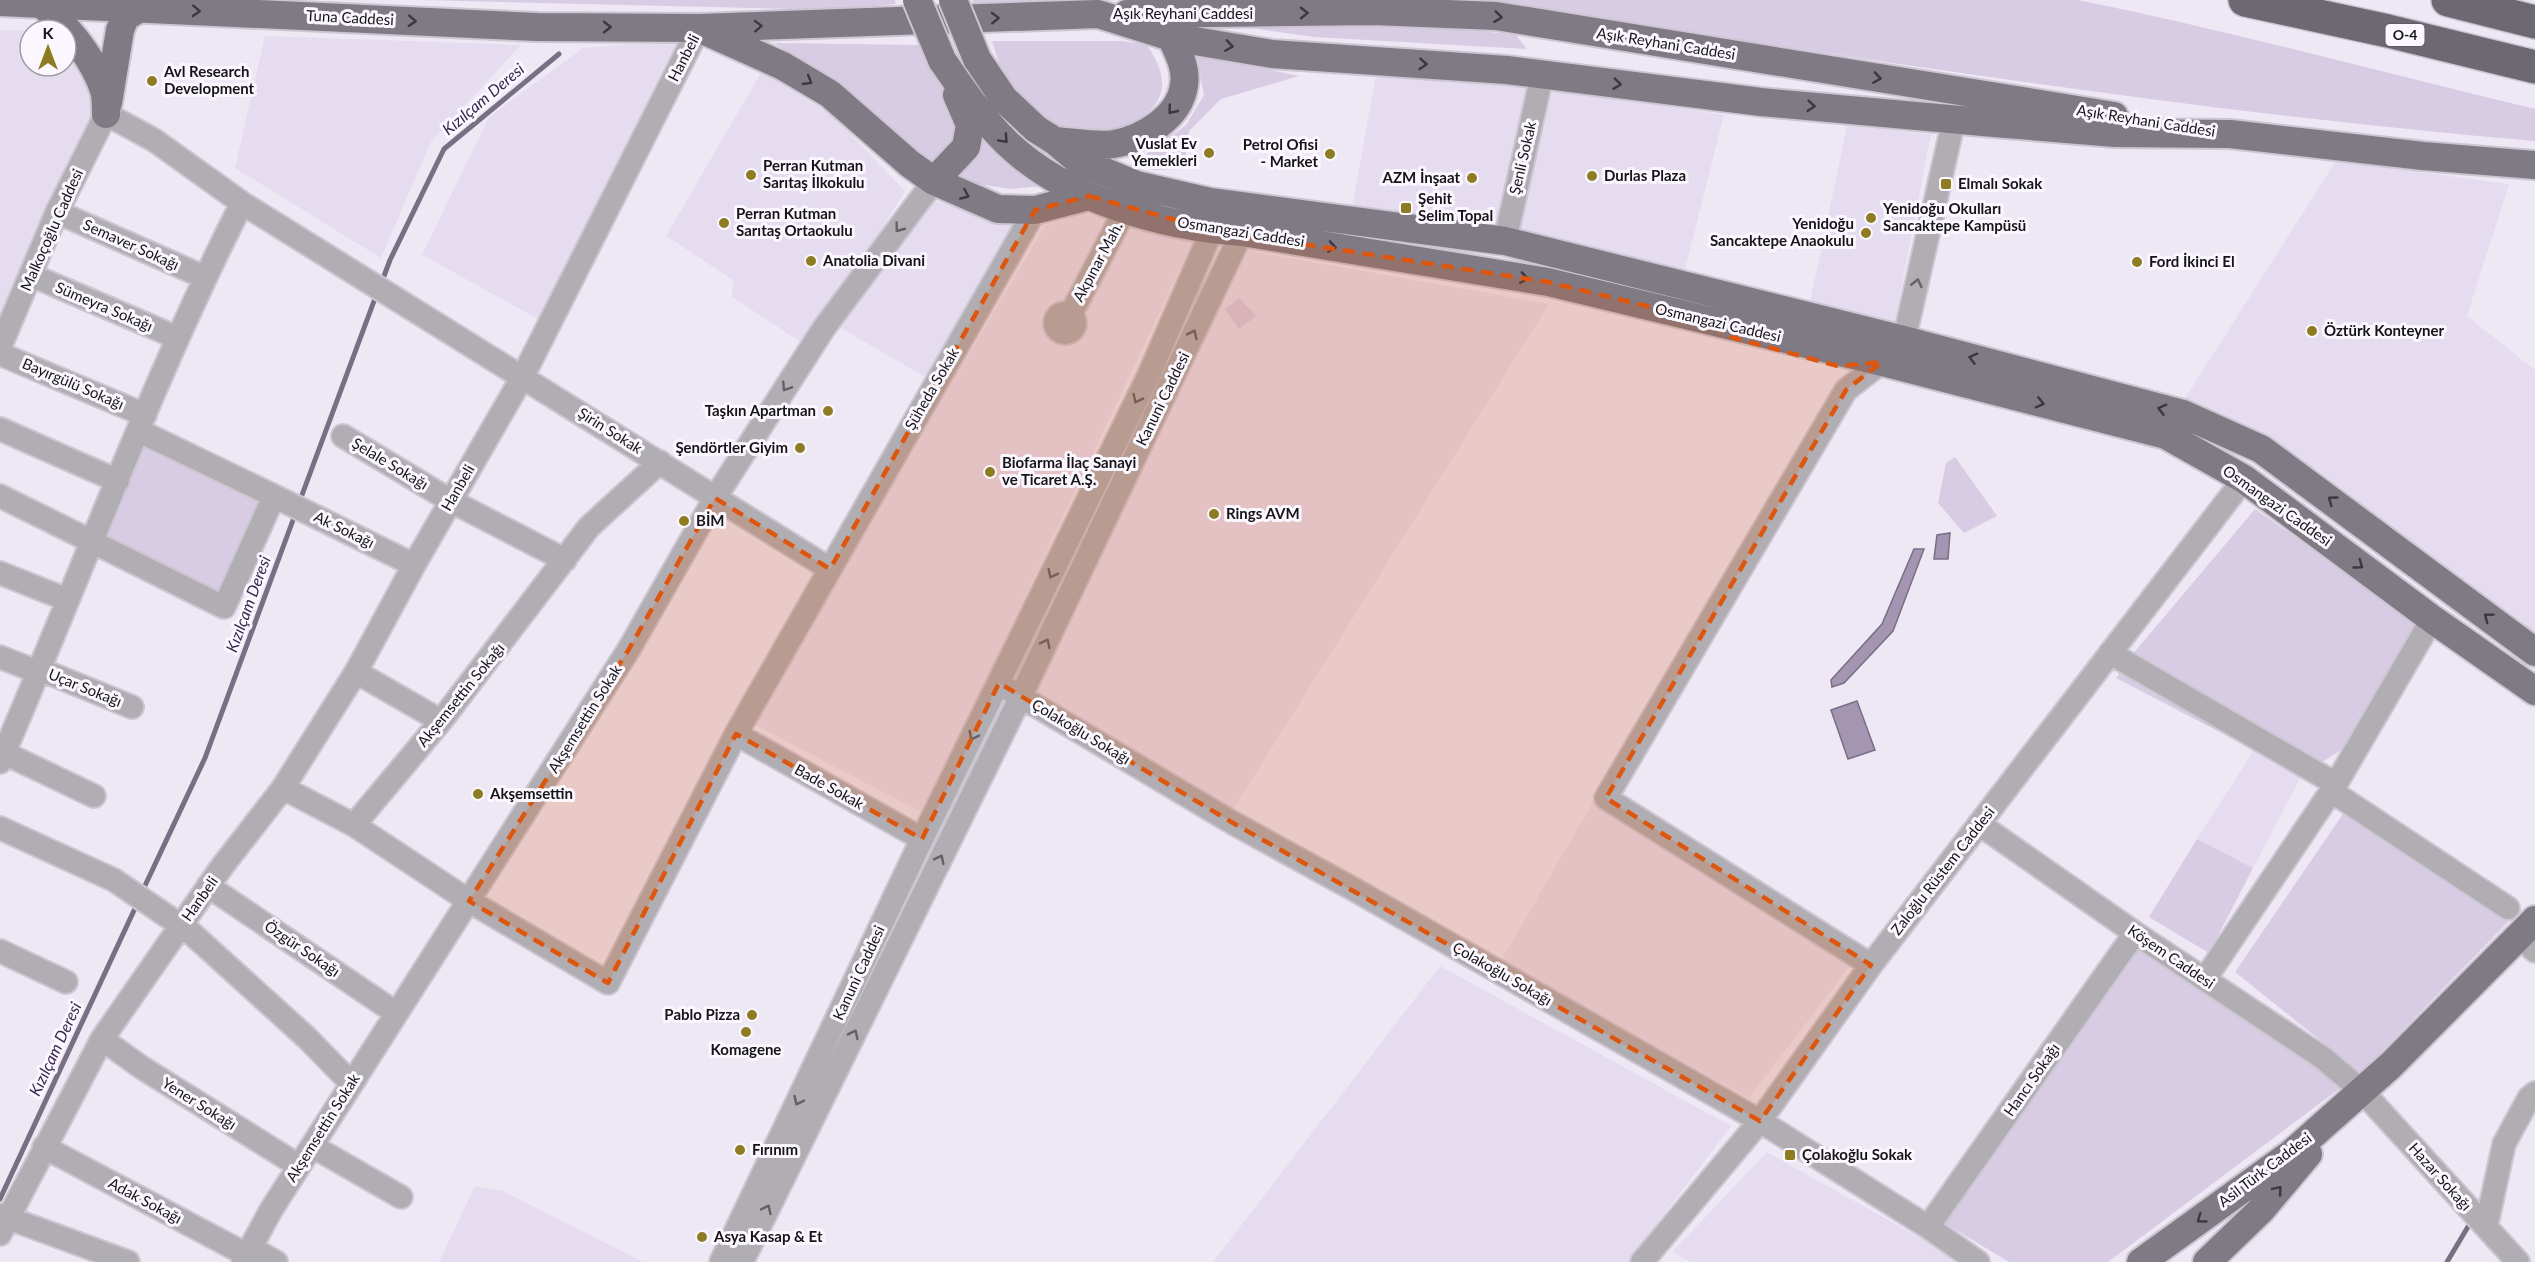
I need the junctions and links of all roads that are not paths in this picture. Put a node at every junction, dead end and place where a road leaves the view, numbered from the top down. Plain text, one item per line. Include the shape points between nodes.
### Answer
1 (917, 0) edge
2 (953, 0) edge
3 (2448, 0) edge
4 (0, 2) edge
5 (41, 3) junction
6 (2260, 3) edge
7 (138, 9) junction
8 (1098, 14) junction
9 (2535, 22) edge
10 (699, 28) junction
11 (1172, 37) junction
12 (942, 60) junction
13 (2535, 68) edge
14 (1542, 75) junction
15 (2535, 88) edge
16 (106, 114) junction
17 (1954, 119) junction
18 (2230, 134) junction
19 (1055, 141) junction
20 (2535, 165) edge
21 (934, 181) junction
22 (1089, 196) junction
23 (242, 203) junction
24 (1233, 205) junction
25 (1035, 210) junction
26 (1125, 210) junction
27 (57, 212) junction
28 (1212, 230) junction
29 (1242, 232) junction
30 (1504, 241) junction
31 (31, 275) junction
32 (204, 277) junction
33 (1071, 314) dead end
34 (178, 338) junction
35 (1904, 340) junction
36 (0, 347) edge
37 (0, 354) edge
38 (1882, 362) junction
39 (523, 376) junction
40 (142, 423) junction
41 (0, 429) edge
42 (343, 436) dead end
43 (660, 462) junction
44 (2244, 479) junction
45 (118, 481) junction
46 (0, 496) edge
47 (715, 498) junction
48 (451, 501) junction
49 (290, 504) junction
50 (92, 543) junction
51 (564, 560) junction
52 (414, 565) junction
53 (830, 569) junction
54 (0, 573) edge
55 (68, 600) junction
56 (2432, 619) junction
57 (2535, 652) edge
58 (2110, 653) junction
59 (0, 657) edge
60 (38, 671) junction
61 (356, 672) junction
62 (999, 683) junction
63 (2535, 691) edge
64 (1021, 696) junction
65 (132, 707) dead end
66 (441, 721) junction
67 (736, 734) junction
68 (1, 755) edge
69 (283, 788) junction
70 (2333, 788) junction
71 (94, 796) dead end
72 (1979, 824) junction
73 (354, 825) junction
74 (0, 828) edge
75 (922, 839) junction
76 (208, 886) junction
77 (469, 901) junction
78 (2508, 908) dead end
79 (181, 926) junction
80 (2135, 933) junction
81 (2530, 936) edge
82 (0, 951) edge
83 (1871, 964) junction
84 (2205, 979) junction
85 (66, 982) dead end
86 (396, 1013) junction
87 (102, 1039) junction
88 (351, 1083) junction
89 (2362, 1091) junction
90 (2532, 1103) edge
91 (1760, 1121) junction
92 (312, 1146) junction
93 (44, 1148) junction
94 (299, 1166) junction
95 (401, 1197) dead end
96 (2478, 1219) junction
97 (3, 1222) edge
98 (1928, 1227) junction
99 (2173, 1253) edge
100 (247, 1255) edge
101 (97, 1256) edge
102 (128, 1262) edge
103 (276, 1262) edge
104 (721, 1262) edge
105 (742, 1262) edge
106 (1642, 1262) edge
107 (1978, 1262) edge
108 (2141, 1262) edge
109 (2207, 1262) edge
110 (2518, 1262) edge

1 - 12 main road, Osmangazi Caddesi, bridge
2 - 19 main road, Osmangazi Caddesi, bridge via 977,59 1004,99
3 - 9 highway
4 - 5 main road, Tuna Caddesi
5 - 7 main road, Tuna Caddesi
5 - 16 main road via 68,28 99,79 105,93
6 - 13 highway, O-4
6 - 15 highway
7 -> 10 main road, Tuna Caddesi via 537,27
7 - 16 main road via 124,17 120,30
10 -> 8 main road, Aşık Reyhani Caddesi
8 - 11 main road, Aşık Reyhani Caddesi
8 -> 18 main road, Aşık Reyhani Caddesi via 1373,11 1496,16
10 -> 21 main road via 783,66 830,94
10 - 39 street, Hanbeli
11 -> 14 main road, Aşık Reyhani Caddesi via 1272,54
11 -> 19 main road via 1182,60 1184,85 1171,114 1154,128 1117,143
12 - 21 main road via 970,125 966,147
12 -> 22 main road, Osmangazi Caddesi via 1006,142 1040,170
14 -> 17 main road, Aşık Reyhani Caddesi via 1761,102
14 - 30 street, Şenli Sokak
16 - 23 street, Şirin Sokak via 154,140
16 - 27 street, Malkoçoğlu Caddesi
17 - 18 main road, Aşık Reyhani Caddesi via 2115,132
35 -> 17 street
18 - 20 main road, Aşık Reyhani Caddesi
19 - 24 main road, Osmangazi Caddesi via 1079,161 1136,185
21 -> 25 main road via 998,209
21 -> 47 street, Akşemsettin Sokak via 824,328
22 - 25 main road
22 - 26 main road, Osmangazi Caddesi
23 - 32 street
23 - 39 street, Şirin Sokak
24 - 28 main road
24 - 29 main road
24 - 30 main road, Osmangazi Caddesi
25 - 53 street, Şüheda Sokak
26 - 28 main road, Osmangazi Caddesi
26 - 33 street, Akpınar Mah.
27 - 31 street, Malkoçoğlu Caddesi
27 - 32 street, Semaver Sokağı
28 - 29 main road, Osmangazi Caddesi
28 -> 62 street, Kanuni Caddesi via 1149,375
29 -> 38 main road, Osmangazi Caddesi via 1548,282
64 -> 29 street, Kanuni Caddesi
30 - 35 main road, Osmangazi Caddesi
31 - 34 street, Sümeyra Sokağı
31 - 36 street, Malkoçoğlu Caddesi
32 - 34 street
34 - 40 street
35 - 38 street
57 -> 35 main road, Osmangazi Caddesi via 2261,449 2184,414
37 - 40 street, Bayırgülü Sokağı
38 -> 44 main road, Osmangazi Caddesi via 2166,435
38 - 83 street via 1846,390 1606,798
39 - 43 street, Şirin Sokak
39 - 48 street, Hanbeli
40 - 45 street
40 - 49 street, Bayırgülü Sokağı
41 - 45 street
42 - 48 street, Şelale Sokağı
43 - 47 street, Şirin Sokak
43 - 51 street, Akşemsettin Sokağı via 589,526
44 -> 56 main road, Osmangazi Caddesi
44 - 58 street, Zaloğlu Rüstem Caddesi
45 - 50 street
46 - 50 street
47 - 53 street, Şirin Sokak
47 - 77 street, Akşemsettin Sokak via 629,649
48 - 51 street, Şelale Sokağı
48 - 52 street, Hanbeli
49 - 50 street via 224,608
49 - 52 street, Ak Sokağı
50 - 55 street
51 - 66 street, Akşemsettin Sokağı
52 - 61 street, Hanbeli
53 - 67 street, Şüheda Sokak
54 - 55 street
55 - 60 street
56 - 63 main road, Osmangazi Caddesi
56 - 70 street
58 - 70 street
58 - 72 street, Zaloğlu Rüstem Caddesi
59 - 60 street, Uçar Sokağı
60 - 65 street, Uçar Sokağı
60 - 68 street
61 - 66 street
61 - 69 street, Hanbeli
62 - 64 street
62 -> 75 street, Kanuni Caddesi
64 - 91 street, Çolakoğlu Sokağı via 1233,824
105 -> 64 street, Kanuni Caddesi
66 - 73 street, Akşemsettin Sokağı
67 - 75 street, Bade Sokak
67 - 77 street, Şüheda Sokak via 608,983
68 - 71 street
69 - 73 street
69 - 76 street, Hanbeli
70 - 78 street
70 - 84 street
72 - 80 street, Köşem Caddesi
72 - 83 street, Zaloğlu Rüstem Caddesi
73 - 77 street
74 - 79 street via 114,880
75 -> 104 street, Kanuni Caddesi
76 - 79 street, Hanbeli
76 - 86 street, Özgür Sokağı
77 - 86 street, Akşemsettin Sokak
79 - 87 street, Hanbeli
79 - 88 street via 307,1038
80 - 84 street, Köşem Caddesi
80 - 98 street, Hancı Sokağı
81 - 89 main road, Asil Türk Caddesi
82 - 85 street
83 - 91 street, Zaloğlu Rüstem Caddesi
84 - 89 street, Köşem Caddesi via 2323,1058
86 - 88 street, Akşemsettin Sokak
87 - 93 street, Hanbeli
87 - 94 street, Yener Sokağı
88 - 92 street, Akşemsettin Sokak
89 - 96 street, Hazar Sokağı
89 -> 99 main road, Asil Türk Caddesi
109 -> 89 main road, Asil Türk Caddesi via 2261,1210
90 - 96 street via 2504,1144
91 - 98 street, Çolakoğlu Sokağı
91 - 106 street, Zaloğlu Rüstem Caddesi
92 - 94 street, Akşemsettin Sokak
92 - 95 street
93 - 97 street, Hanbeli
93 - 100 street, Adak Sokağı
94 - 100 street, Akşemsettin Sokak
96 - 110 street, Hazar Sokağı
97 - 101 street
98 - 107 street, Çolakoğlu Sokağı
99 - 108 main road, Asil Türk Caddesi
100 - 103 street, Adak Sokağı
101 - 102 street

